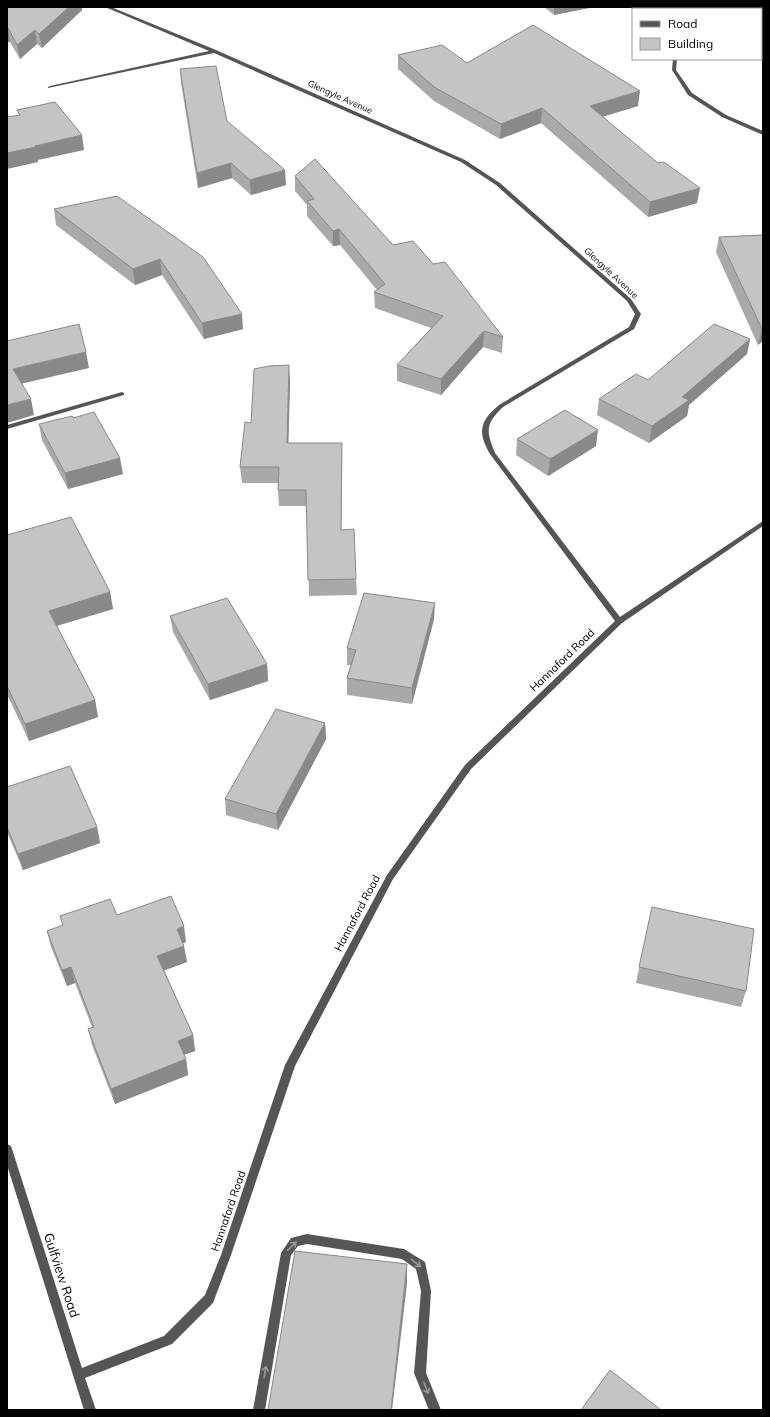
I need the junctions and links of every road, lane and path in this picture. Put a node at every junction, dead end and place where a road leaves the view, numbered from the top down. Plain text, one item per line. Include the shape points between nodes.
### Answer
1 (107, 7) edge
2 (214, 51) junction
3 (675, 60) edge
4 (50, 86) dead end
5 (763, 133) edge
6 (122, 394) dead end
7 (7, 427) edge
8 (763, 523) edge
9 (619, 621) junction
10 (7, 1149) edge
11 (80, 1374) junction
12 (90, 1410) edge
13 (259, 1410) edge
14 (435, 1410) edge

1 - 2 street, Glengyle Avenue
2 - 4 street
2 - 9 street, Glengyle Avenue via 463,161 498,184 629,300 638,314 632,328 501,406 487,418 484,434 492,453
3 - 5 street via 674,70 690,94 724,116
6 - 7 street
8 - 9 street, Hannaford Road
9 - 11 street, Hannaford Road via 468,767 390,877 290,1065 209,1299 168,1340
10 - 11 street, Gulfview Road
11 - 12 street, Gulfview Road
13 -> 14 street via 286,1253 295,1242 307,1239 404,1254 421,1266 426,1291 420,1373

